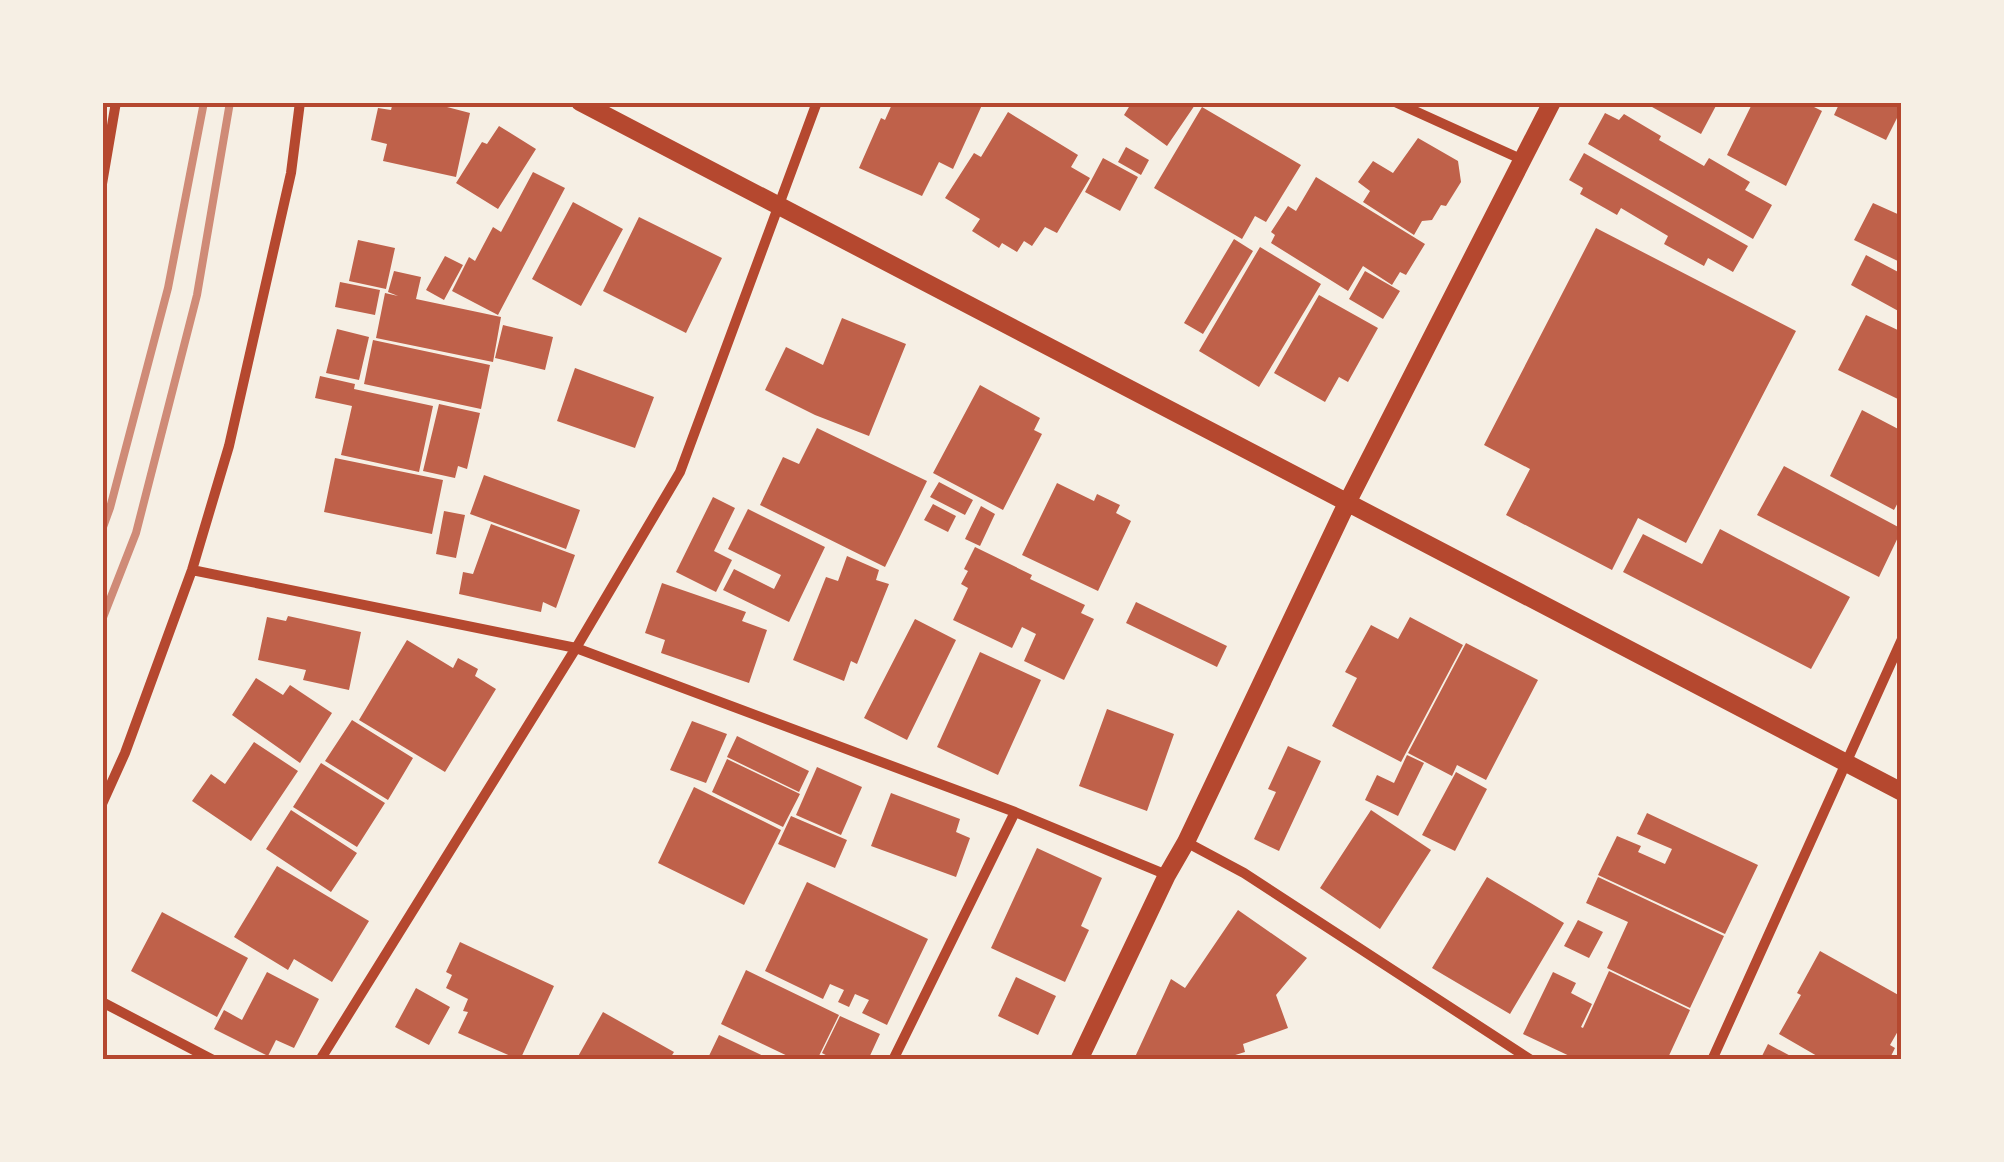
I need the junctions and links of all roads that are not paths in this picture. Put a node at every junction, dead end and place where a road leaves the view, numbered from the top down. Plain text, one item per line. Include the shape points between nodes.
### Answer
1 (116, 102) edge
2 (300, 102) edge
3 (580, 102) edge
4 (817, 102) edge
5 (1394, 102) edge
6 (1552, 102) edge
7 (1523, 160) junction
8 (102, 184) edge
9 (778, 207) junction
10 (1347, 503) junction
11 (192, 570) junction
12 (1902, 639) edge
13 (576, 648) junction
14 (1846, 764) junction
15 (1902, 792) edge
16 (102, 804) edge
17 (1015, 812) junction
18 (1186, 842) junction
19 (1167, 875) junction
20 (102, 1002) edge
21 (212, 1060) edge
22 (320, 1060) edge
23 (893, 1060) edge
24 (1079, 1060) edge
25 (1531, 1060) edge
26 (1712, 1060) edge

1 - 8 street
2 - 11 street via 229,446
3 - 9 street
4 - 9 street
5 - 7 street
6 - 7 street
7 - 10 street
9 - 10 street
9 - 13 street via 680,472
10 - 14 street
10 - 18 street
11 - 13 street
11 - 16 street
12 - 14 street
13 - 17 street
13 - 22 street
14 - 15 street
14 - 26 street
17 - 19 street
17 - 23 street
18 - 19 street
18 - 25 street
19 - 24 street
20 - 21 street

